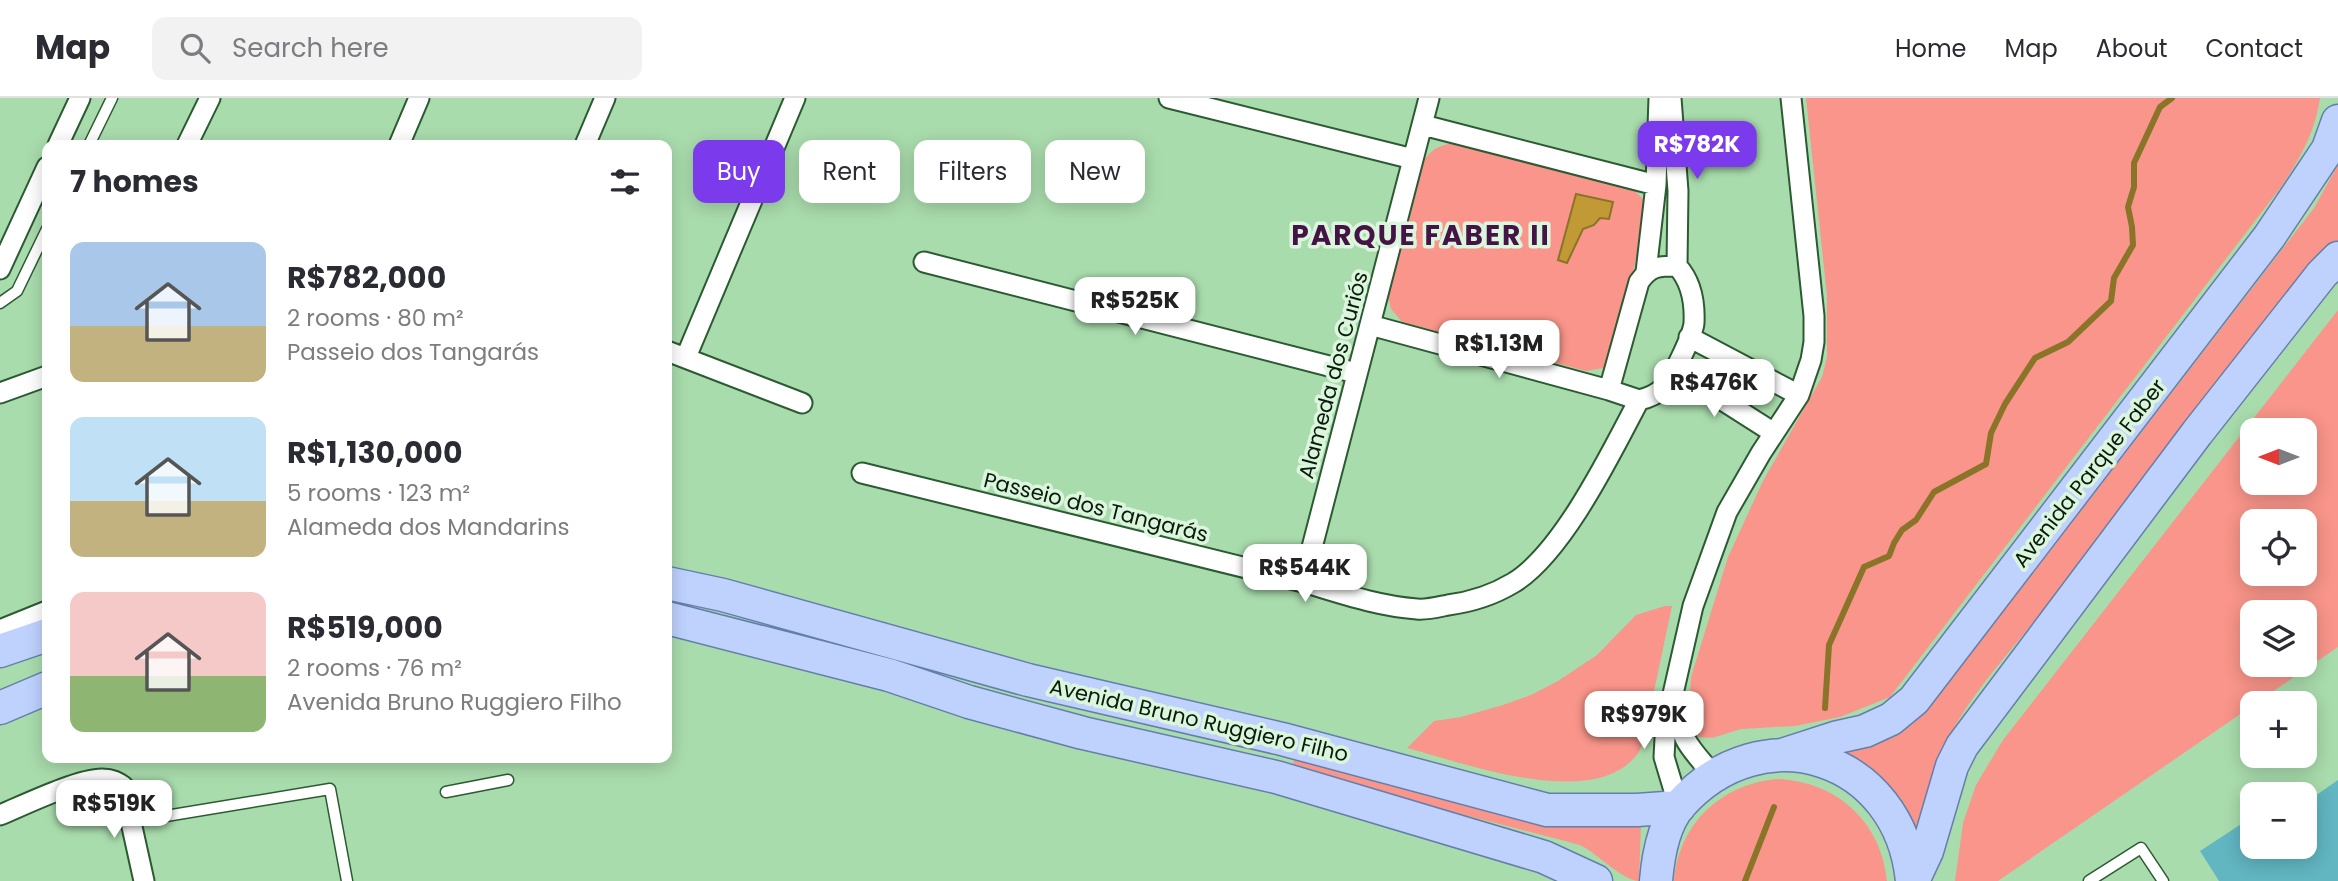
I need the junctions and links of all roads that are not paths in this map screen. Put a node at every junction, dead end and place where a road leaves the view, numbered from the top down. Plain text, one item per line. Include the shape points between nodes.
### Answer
1 (80, 98) edge
2 (112, 98) edge
3 (210, 98) edge
4 (419, 98) edge
5 (605, 98) edge
6 (794, 98) edge
7 (1169, 98) edge
8 (1429, 98) edge
9 (1659, 98) edge
10 (1671, 98) edge
11 (1791, 98) edge
12 (2338, 121) edge
13 (1423, 125) junction
14 (60, 140) edge
15 (91, 140) edge
16 (189, 140) edge
17 (401, 140) edge
18 (587, 140) edge
19 (1413, 159) junction
20 (42, 178) edge
21 (1656, 185) junction
22 (42, 239) edge
23 (2338, 258) edge
24 (924, 262) dead end
25 (1677, 266) junction
26 (0, 269) edge
27 (1646, 272) junction
28 (0, 303) edge
29 (1370, 325) junction
30 (1689, 337) junction
31 (672, 353) edge
32 (686, 357) junction
33 (1356, 373) junction
34 (1671, 375) junction
35 (42, 378) edge
36 (1609, 390) junction
37 (0, 393) edge
38 (1800, 395) junction
39 (1639, 400) junction
40 (802, 403) dead end
41 (1774, 433) junction
42 (862, 472) dead end
43 (672, 572) edge
44 (1303, 582) junction
45 (672, 584) edge
46 (723, 595) junction
47 (42, 613) edge
48 (672, 619) edge
49 (0, 630) edge
50 (42, 637) edge
51 (0, 651) edge
52 (42, 690) edge
53 (1674, 693) junction
54 (0, 708) edge
55 (1282, 739) junction
56 (1782, 755) junction
57 (1714, 776) junction
58 (1276, 777) junction
59 (508, 780) dead end
60 (446, 792) dead end
61 (1679, 807) junction
62 (0, 815) edge
63 (166, 816) dead end
64 (144, 881) edge
65 (347, 881) edge
66 (1596, 881) edge
67 (1656, 881) edge
68 (1912, 881) edge
69 (2089, 881) edge
70 (2163, 881) edge

1 - 14 street
2 - 15 lane
3 - 16 street
4 - 17 street
5 - 18 street
6 - 32 street
7 - 19 street
8 - 13 street, Alameda dos Curiós
9 - 21 street
10 - 25 street, Passeio dos Tangarás via 1678,191
11 - 38 street via 1814,316 1811,360
12 - 56 main road, Avenida Parque Faber via 2328,149 2269,237 1914,701 1865,731
13 - 19 street, Alameda dos Curiós
13 - 21 street
19 - 29 street, Alameda dos Curiós
20 - 26 street
21 - 27 street
22 - 28 lane via 17,291
23 - 68 main road via 2205,422 1968,737 1952,766 1927,851
24 - 33 street
25 - 27 street via 1658,266
25 - 30 street, Passeio dos Tangarás via 1692,293 1694,326
27 - 36 street via 1639,282
29 - 33 street, Alameda dos Curiós
29 - 36 street
30 - 34 street, Passeio dos Tangarás
30 - 38 street
31 - 32 street
32 - 40 street
33 - 44 street, Alameda dos Curiós
34 - 39 street, Passeio dos Tangarás via 1649,398
34 - 41 street via 1719,398
35 - 37 street
36 - 39 street
38 - 41 street
39 - 44 street, Passeio dos Tangarás via 1567,526 1515,582 1472,602 1419,609 1362,600
41 - 53 street via 1727,512 1710,555 1693,606
42 - 44 street, Passeio dos Tangarás
43 - 46 street, Avenida Bruno Ruggiero Filho
45 - 46 main road, Avenida Bruno Ruggiero Filho
46 - 55 main road, Avenida Bruno Ruggiero Filho via 1028,680
47 - 49 street
48 - 58 main road, Avenida Bruno Ruggiero Filho via 889,675 1071,729
50 - 51 main road
52 - 54 main road
53 - 57 street via 1682,734
53 - 61 street via 1664,757
55 - 58 main road
55 - 61 main road, Avenida Bruno Ruggiero Filho via 1547,810
56 - 57 main road via 1746,761
56 - 68 main road via 1826,762 1865,784 1894,818 1907,850
57 - 61 main road
58 - 66 main road, Avenida Bruno Ruggiero Filho via 1544,857
59 - 60 lane
61 - 67 main road via 1659,854
62 - 64 street via 85,781 114,780 123,786
63 - 65 lane via 330,789
69 - 70 lane via 2141,848

